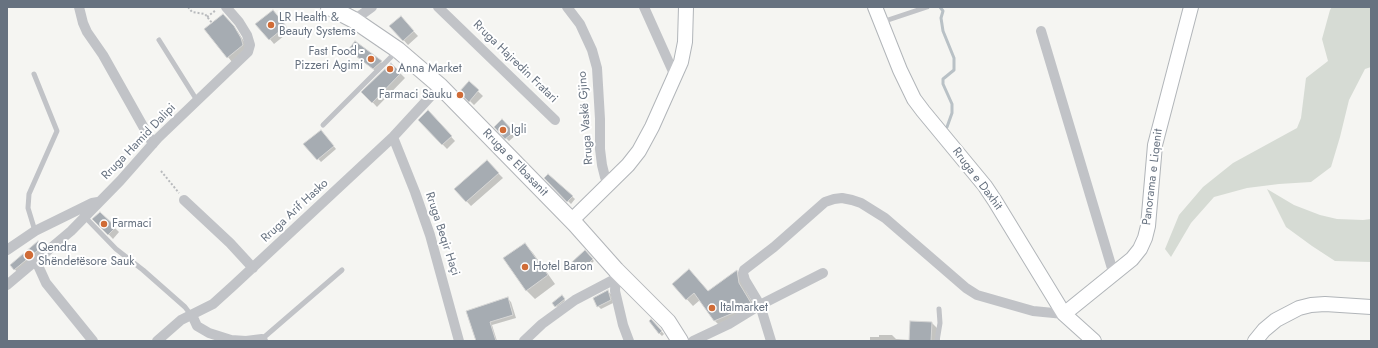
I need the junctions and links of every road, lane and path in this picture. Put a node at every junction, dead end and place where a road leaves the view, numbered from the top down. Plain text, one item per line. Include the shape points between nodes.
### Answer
1 (80, 7) edge
2 (188, 7) edge
3 (329, 7) edge
4 (372, 7) edge
5 (438, 7) edge
6 (567, 7) edge
7 (644, 7) edge
8 (686, 7) edge
9 (875, 7) edge
10 (927, 7) edge
11 (1191, 7) edge
12 (221, 8) edge
13 (359, 13) edge
14 (207, 17) junction
15 (881, 22) junction
16 (212, 23) dead end
17 (1041, 31) dead end
18 (159, 40) dead end
19 (398, 50) junction
20 (34, 74) dead end
21 (676, 76) junction
22 (440, 86) junction
23 (198, 102) junction
24 (556, 120) dead end
25 (323, 125) dead end
26 (393, 137) junction
27 (152, 144) junction
28 (161, 171) dead end
29 (609, 184) junction
30 (184, 200) joint
31 (100, 202) junction
32 (85, 217) junction
33 (572, 220) junction
34 (35, 231) junction
35 (7, 250) edge
36 (36, 261) junction
37 (252, 268) junction
38 (342, 270) dead end
39 (823, 273) dead end
40 (616, 274) junction
41 (1114, 275) junction
42 (7, 285) edge
43 (760, 305) junction
44 (1371, 307) edge
45 (939, 309) dead end
46 (1064, 314) junction
47 (192, 315) junction
48 (262, 340) edge
49 (626, 340) edge
50 (93, 341) edge
51 (157, 341) edge
52 (459, 341) edge
53 (524, 341) edge
54 (680, 341) edge
55 (693, 341) edge
56 (771, 341) edge
57 (937, 341) edge
58 (1094, 341) edge
59 (1255, 341) edge

1 - 27 street via 87,32
2 - 14 path via 192,12 205,14
3 - 13 main road, Rruga e Elbasanit
4 - 13 street
5 - 24 street, Rruga Hajredin Fratari
6 - 29 street, Rruga Vaskë Gjino via 580,24 592,50 596,68 601,154 605,177
7 - 21 street
8 - 21 street via 685,42
9 - 15 street, Rruga e Daxhit
10 - 15 lane
11 - 41 street, Panorama e Liqenit via 1155,145 1145,238 1132,259
12 - 14 path
12 - 23 street, Rruga Hamid Dalipi via 240,22 250,45 248,52
13 - 19 main road, Rruga e Elbasanit
14 - 16 path
15 - 46 street, Rruga e Daxhit via 914,99 988,191
17 - 41 street
18 - 23 lane
19 - 22 main road, Rruga e Elbasanit
19 - 25 lane
20 - 34 lane via 57,131 29,194 28,208
21 - 29 street via 639,151
22 - 26 street, Rruga Arif Hasko
22 - 33 main road, Rruga e Elbasanit
23 - 27 street, Rruga Hamid Dalipi
26 - 37 street, Rruga Arif Hasko
26 - 52 street, Rruga Beqir Haçi via 430,235
27 - 31 street, Rruga Hamid Dalipi
28 - 30 path
29 - 33 street
30 - 37 street via 230,243
31 - 32 street, Rruga Hamid Dalipi
31 - 34 street via 92,203
32 - 36 street, Rruga Hamid Dalipi
32 - 47 lane via 116,249 186,306
33 - 40 main road, Rruga e Elbasanit
34 - 35 street
36 - 42 street, Rruga Hamid Dalipi
36 - 50 street via 46,283
37 - 47 street, Rruga Arif Hasko via 213,304
38 - 48 lane
39 - 43 street
40 - 49 street via 615,291
40 - 53 street via 542,324
40 - 54 main road, Rruga e Elbasanit via 668,322
41 - 46 street, Panorama e Liqenit
43 - 46 street via 745,280 744,270 825,202 842,198 861,203 885,218 977,295 1033,311
43 - 55 street via 729,324
43 - 56 street
44 - 59 street via 1325,304 1299,308 1276,320
45 - 57 lane
46 - 58 street, Rruga e Daxhit
47 - 48 street via 197,326 209,333 231,340
47 - 51 street, Rruga Arif Hasko via 181,320

